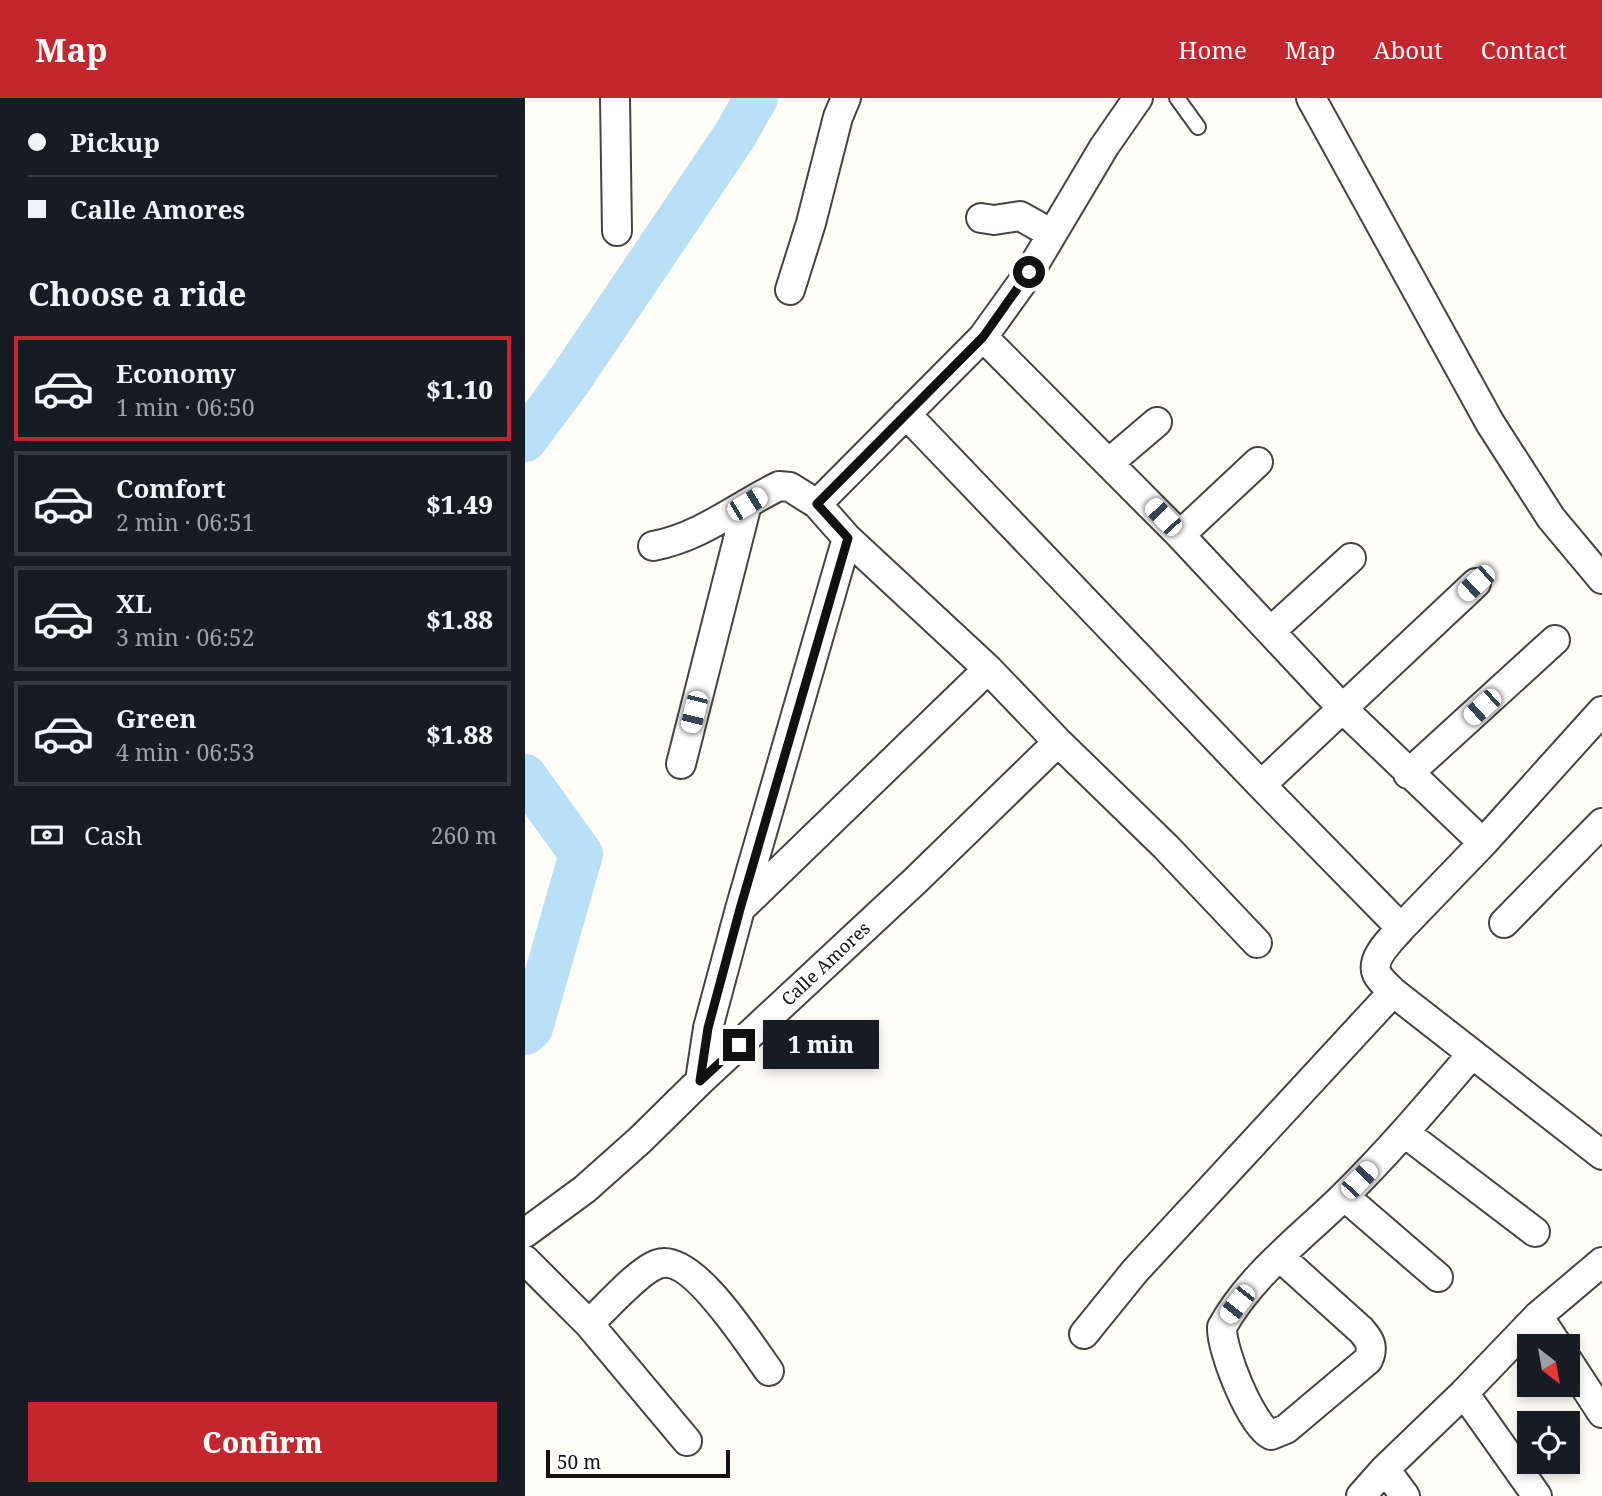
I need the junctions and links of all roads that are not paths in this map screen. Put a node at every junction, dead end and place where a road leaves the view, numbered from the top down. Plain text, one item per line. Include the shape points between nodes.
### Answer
1 (615, 98) edge
2 (846, 98) edge
3 (1138, 98) edge
4 (1177, 98) edge
5 (1311, 98) edge
6 (1198, 127) dead end
7 (981, 218) dead end
8 (617, 231) dead end
9 (1052, 233) junction
10 (790, 290) dead end
11 (983, 337) junction
12 (906, 414) junction
13 (1157, 422) dead end
14 (1110, 462) junction
15 (1258, 463) dead end
16 (747, 504) junction
17 (817, 504) junction
18 (1180, 535) junction
19 (848, 538) junction
20 (653, 546) dead end
21 (1350, 558) dead end
22 (1598, 566) edge
23 (1476, 583) dead end
24 (1271, 631) junction
25 (1555, 640) dead end
26 (988, 669) junction
27 (1343, 709) junction
28 (1602, 711) edge
29 (1058, 742) junction
30 (681, 764) dead end
31 (1408, 774) junction
32 (1261, 785) junction
33 (1602, 823) edge
34 (1483, 843) junction
35 (740, 909) junction
36 (1504, 923) dead end
37 (1401, 928) junction
38 (1257, 943) dead end
39 (1392, 992) junction
40 (1472, 1054) junction
41 (700, 1081) junction
42 (1405, 1133) junction
43 (1602, 1155) edge
44 (1344, 1196) junction
45 (1535, 1232) dead end
46 (525, 1233) edge
47 (1280, 1257) junction
48 (525, 1260) edge
49 (1599, 1272) edge
50 (1438, 1277) dead end
51 (1538, 1316) junction
52 (589, 1324) junction
53 (1084, 1334) dead end
54 (1550, 1334) edge
55 (769, 1371) dead end
56 (1580, 1379) edge
57 (1464, 1393) junction
58 (1602, 1413) edge
59 (687, 1441) dead end
60 (1385, 1469) junction
61 (1361, 1496) edge
62 (1405, 1496) edge
63 (1537, 1496) edge

1 - 8 street
2 - 10 street
3 - 9 street
4 - 6 lane
5 - 22 street via 1490,423 1551,517
7 - 9 street via 1020,216
9 - 11 street
11 - 12 street
11 - 14 street
12 - 17 street
12 - 32 street
13 - 14 street
14 - 18 street
15 - 18 street
16 - 17 street via 779,486 790,487
16 - 20 street via 695,534
16 - 30 street
17 - 19 street
18 - 24 street
19 - 26 street
19 - 35 street
21 - 24 street
23 - 27 street
24 - 27 street
25 - 31 street
26 - 29 street
26 - 35 street
27 - 31 street
27 - 32 street
28 - 34 street
29 - 38 street
29 - 41 street, Calle Amores
31 - 34 street
32 - 37 street
33 - 36 street
34 - 37 street
35 - 41 street via 708,1028
37 - 39 street via 1375,967
39 - 40 street
39 - 53 street via 1135,1271
40 - 42 street
40 - 43 street
41 - 46 street, Calle Amores via 585,1189
42 - 44 street
42 - 45 street
44 - 47 street
44 - 50 street
47 - 47 street via 1361,1330 1372,1352 1286,1429 1271,1435 1260,1427 1240,1387 1221,1328
48 - 52 street
49 - 51 street
51 - 54 street
51 - 57 street
52 - 55 street via 646,1270 666,1262 680,1266 703,1284
52 - 59 street
56 - 58 street
57 - 60 street
57 - 63 street
60 - 61 street
60 - 62 street

